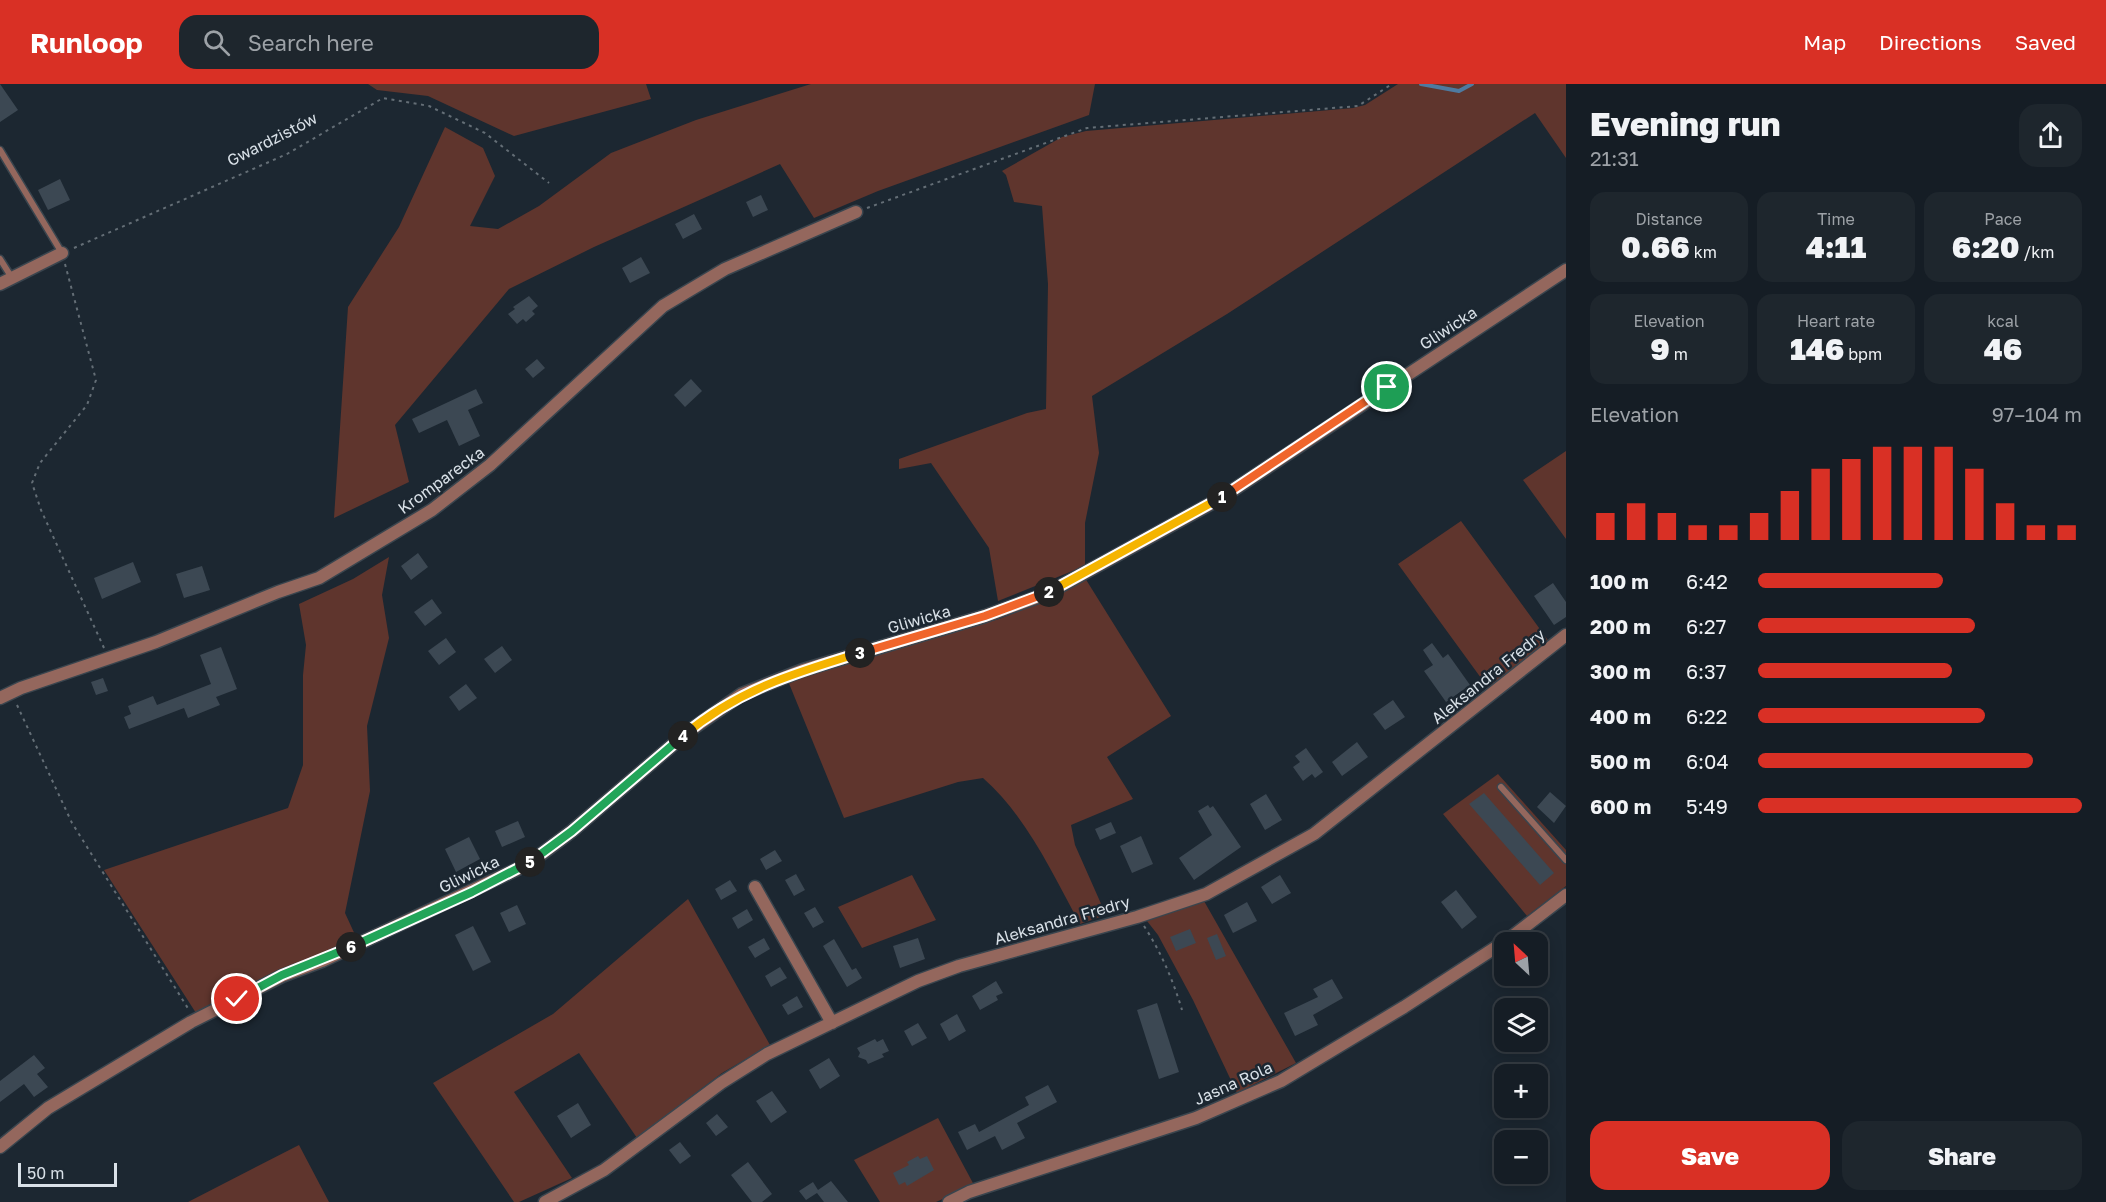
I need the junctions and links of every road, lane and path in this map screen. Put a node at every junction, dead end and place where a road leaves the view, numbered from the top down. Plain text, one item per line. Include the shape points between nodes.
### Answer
1 (1392, 84) edge
2 (0, 150) edge
3 (549, 183) dead end
4 (856, 212) joint
5 (62, 253) junction
6 (0, 259) edge
7 (1566, 270) edge
8 (12, 278) junction
9 (0, 284) edge
10 (1566, 635) edge
11 (108, 658) junction
12 (21, 688) junction
13 (0, 698) edge
14 (1501, 787) dead end
15 (1566, 860) edge
16 (754, 887) dead end
17 (1566, 895) edge
18 (1137, 917) junction
19 (1518, 932) edge
20 (1494, 949) edge
21 (1182, 1010) dead end
22 (191, 1022) junction
23 (831, 1023) junction
24 (0, 1147) edge
25 (544, 1202) edge
26 (949, 1202) edge

1 - 4 path via 1358,106 1087,128
2 - 5 lane
3 - 5 path, Gwardzistów via 485,133 429,106 383,98 287,154
4 - 11 street, Kromparecka via 725,269 663,306 516,444 432,510 379,544 319,578
5 - 8 street
5 - 11 path via 96,380 87,405 40,463 32,483
6 - 8 lane
7 - 22 street, Gliwicka via 1221,498 1046,594 803,670 742,694 688,731 528,864 322,961 282,975
8 - 9 street
10 - 18 street, Aleksandra Fredry via 1314,834 1206,894
11 - 12 street, Kromparecka
12 - 13 street, Kromparecka
12 - 22 path via 17,705 72,823 190,1011
14 - 15 lane
16 - 23 street
17 - 19 street, Jasna Rola
18 - 21 path via 1154,940
18 - 23 street, Aleksandra Fredry via 959,966
20 - 26 street, Jasna Rola via 1281,1081 1196,1118 969,1192
22 - 24 street, Gliwicka via 48,1108
23 - 25 street, Aleksandra Fredry via 766,1054 604,1170

